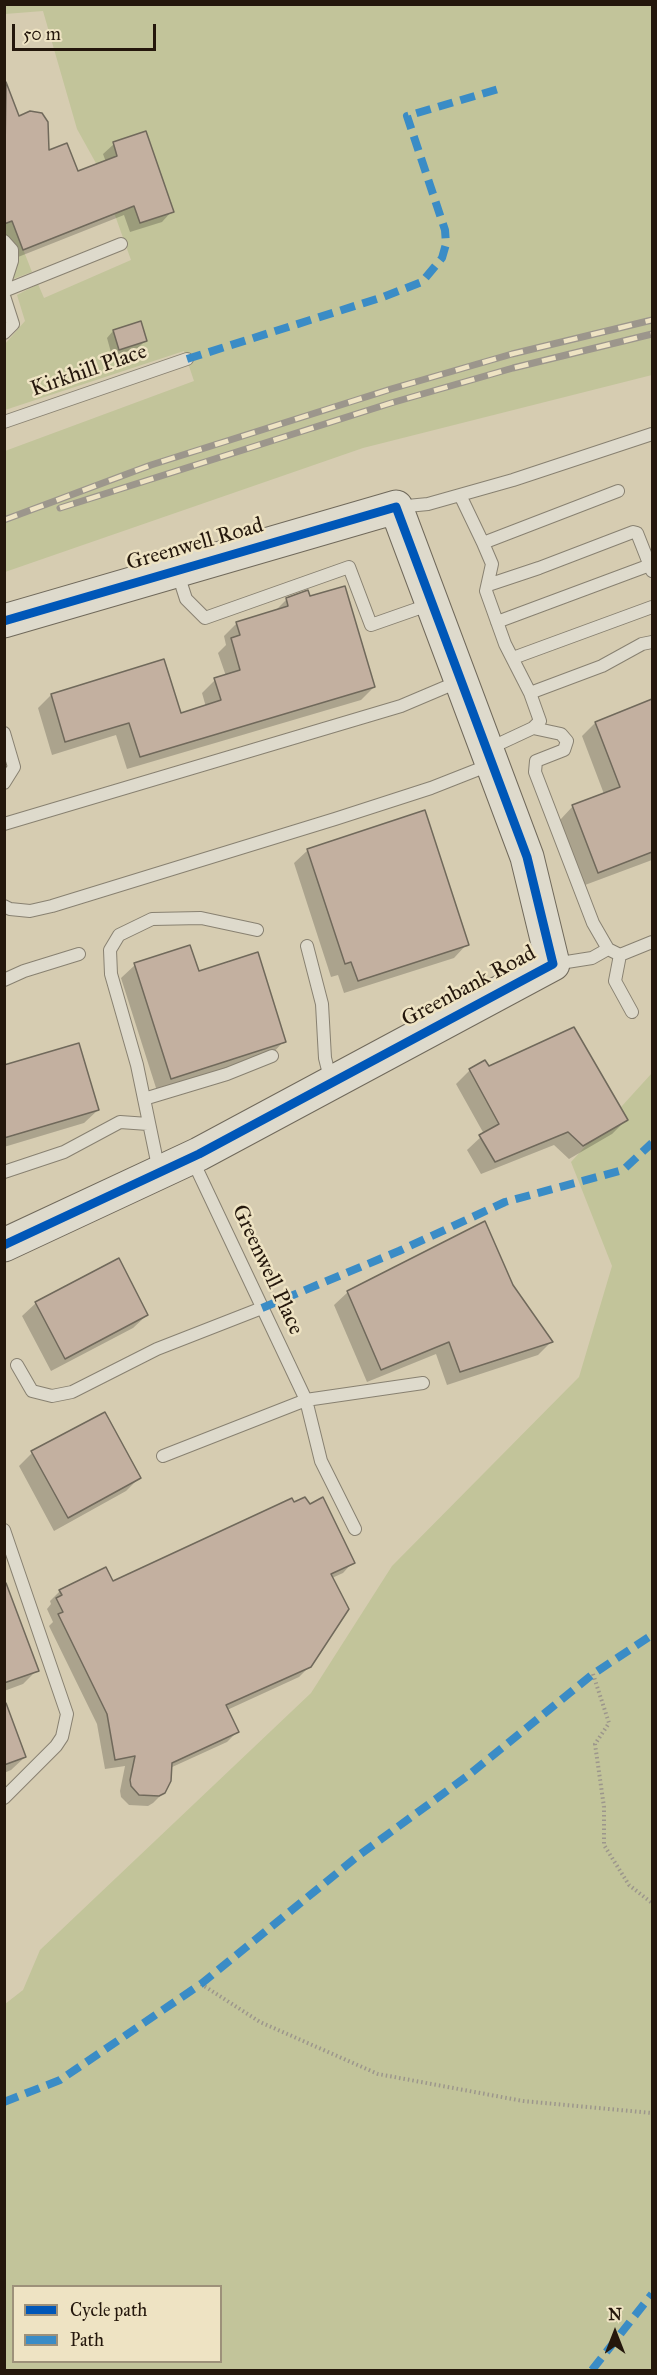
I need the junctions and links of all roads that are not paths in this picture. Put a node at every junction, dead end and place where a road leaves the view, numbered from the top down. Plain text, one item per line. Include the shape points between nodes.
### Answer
1 (4, 241) edge
2 (121, 244) dead end
3 (4, 286) edge
4 (4, 291) edge
5 (4, 297) edge
6 (4, 333) edge
7 (187, 359) dead end
8 (4, 422) edge
9 (652, 434) edge
10 (618, 491) dead end
11 (460, 495) junction
12 (396, 507) junction
13 (483, 543) junction
14 (651, 568) edge
15 (177, 571) junction
16 (488, 585) junction
17 (432, 603) junction
18 (652, 607) edge
19 (4, 621) edge
20 (497, 622) junction
21 (652, 642) edge
22 (513, 658) junction
23 (461, 680) junction
24 (530, 693) junction
25 (533, 728) junction
26 (4, 733) edge
27 (489, 757) junction
28 (4, 783) edge
29 (4, 824) edge
30 (4, 906) edge
31 (257, 930) dead end
32 (652, 942) edge
33 (307, 946) dead end
34 (608, 949) junction
35 (78, 954) dead end
36 (620, 955) junction
37 (553, 964) junction
38 (4, 980) edge
39 (632, 1012) dead end
40 (272, 1056) dead end
41 (331, 1083) junction
42 (144, 1099) junction
43 (148, 1124) junction
44 (191, 1158) junction
45 (4, 1172) edge
46 (160, 1172) junction
47 (7, 1239) edge
48 (262, 1308) junction
49 (17, 1365) dead end
50 (423, 1383) dead end
51 (306, 1400) junction
52 (163, 1456) dead end
53 (356, 1529) dead end
54 (4, 1530) edge
55 (4, 1798) edge

1 - 3 lane via 12,250
2 - 4 lane
5 - 6 lane via 13,324
7 - 8 lane, Kirkhill Place
9 - 11 lane
10 - 13 lane
11 - 12 lane
11 - 13 lane
12 - 15 street, Greenwell Road
12 - 17 street, Greenbank Road
13 - 16 lane via 492,564
14 - 16 lane via 637,533 633,532
14 - 20 lane
15 - 17 lane via 186,599 205,618 349,567 371,625
15 - 19 street, Greenwell Road
16 - 20 lane via 486,591
17 - 23 street, Greenbank Road
18 - 22 lane
20 - 22 lane
21 - 24 lane
22 - 24 lane
23 - 27 street, Greenbank Road
23 - 29 lane via 401,706
24 - 25 lane via 540,721
25 - 27 lane
25 - 34 lane via 561,734 567,741 564,750 536,761 535,772 593,923
26 - 28 lane via 14,767
27 - 30 lane via 431,788 52,906 30,911
27 - 37 street, Greenbank Road via 527,857
31 - 42 lane via 201,918 152,919 119,935 110,950 111,974
32 - 36 lane
33 - 41 lane via 322,1004 325,1058
34 - 36 lane
34 - 37 lane via 592,958
35 - 38 lane
36 - 39 lane via 615,981
37 - 41 street, Greenbank Road
40 - 42 lane
41 - 44 street, Greenbank Road
42 - 43 lane
43 - 45 lane via 120,1122 64,1152
43 - 46 lane
44 - 46 street, Greenbank Road
44 - 48 lane, Greenwell Place
46 - 47 street, Greenbank Road
48 - 49 lane via 157,1349 72,1392 52,1396 32,1391
48 - 51 lane, Greenwell Place
50 - 51 lane
51 - 52 lane
51 - 53 lane, Greenwell Place via 321,1461
54 - 55 lane via 67,1714 56,1746

